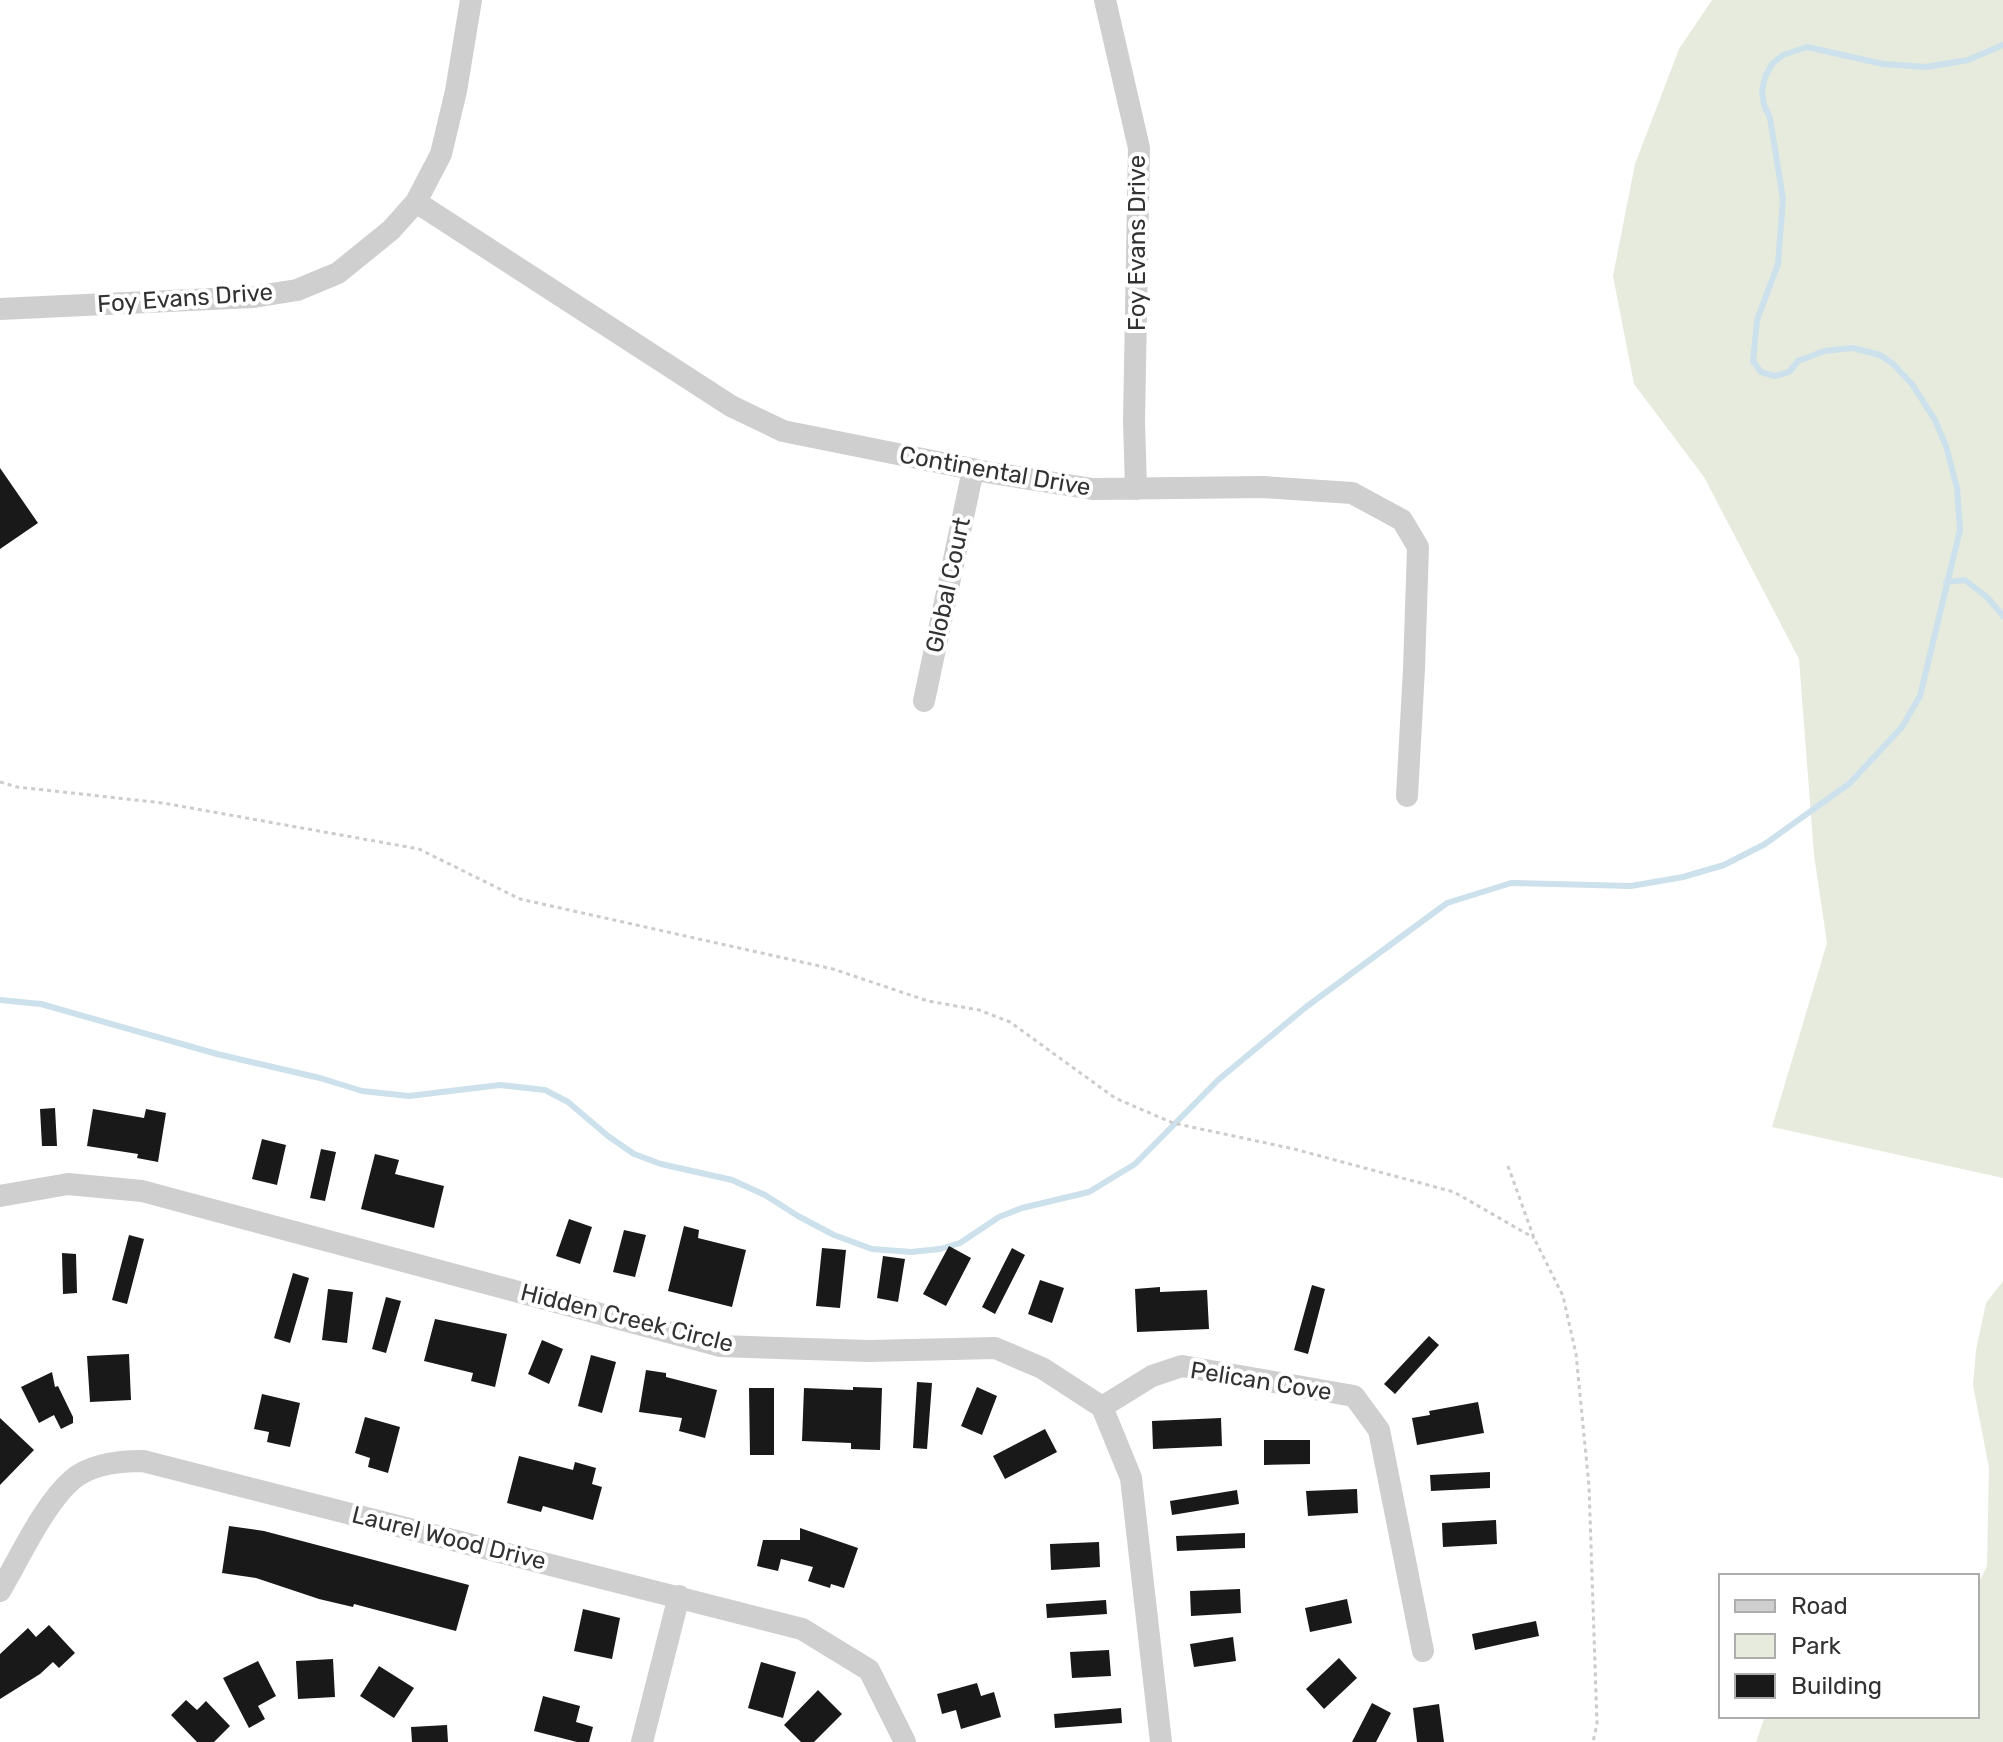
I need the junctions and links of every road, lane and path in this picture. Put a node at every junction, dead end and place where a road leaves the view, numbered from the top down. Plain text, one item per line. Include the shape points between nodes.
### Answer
1 (471, 0) edge
2 (1105, 0) edge
3 (416, 202) junction
4 (0, 309) edge
5 (973, 470) junction
6 (1136, 489) junction
7 (924, 701) dead end
8 (0, 782) edge
9 (1407, 796) dead end
10 (1508, 1166) dead end
11 (0, 1196) edge
12 (1534, 1238) junction
13 (1102, 1407) junction
14 (0, 1591) edge
15 (679, 1596) junction
16 (1423, 1651) dead end
17 (642, 1742) edge
18 (905, 1742) edge
19 (1161, 1742) edge
20 (1593, 1742) edge

1 - 3 street, Foy Evans Drive via 441,154
2 - 6 street, Foy Evans Drive via 1139,148
3 - 4 street, Foy Evans Drive via 361,257 297,290 254,297
3 - 5 street, Continental Drive via 731,406 783,431
5 - 6 street, Continental Drive via 1093,489
5 - 7 street, Global Court
6 - 9 street, Continental Drive via 1263,487 1352,493 1402,520 1418,547
8 - 12 path via 163,803 419,849 520,899 833,969 928,1001 979,1010 1010,1022 1115,1098 1173,1123 1454,1192
10 - 12 path
11 - 13 street, Hidden Creek Circle via 68,1184 142,1191 720,1346 995,1348 1042,1368
12 - 20 path via 1563,1296 1576,1354 1589,1486 1597,1724
13 - 16 street, Pelican Cove via 1152,1376 1182,1366 1354,1396 1379,1430
13 - 19 street via 1131,1478
14 - 15 street, Laurel Wood Drive via 53,1500 73,1478 115,1461 143,1461
15 - 17 street
15 - 18 street, Laurel Wood Drive via 802,1629 869,1670

